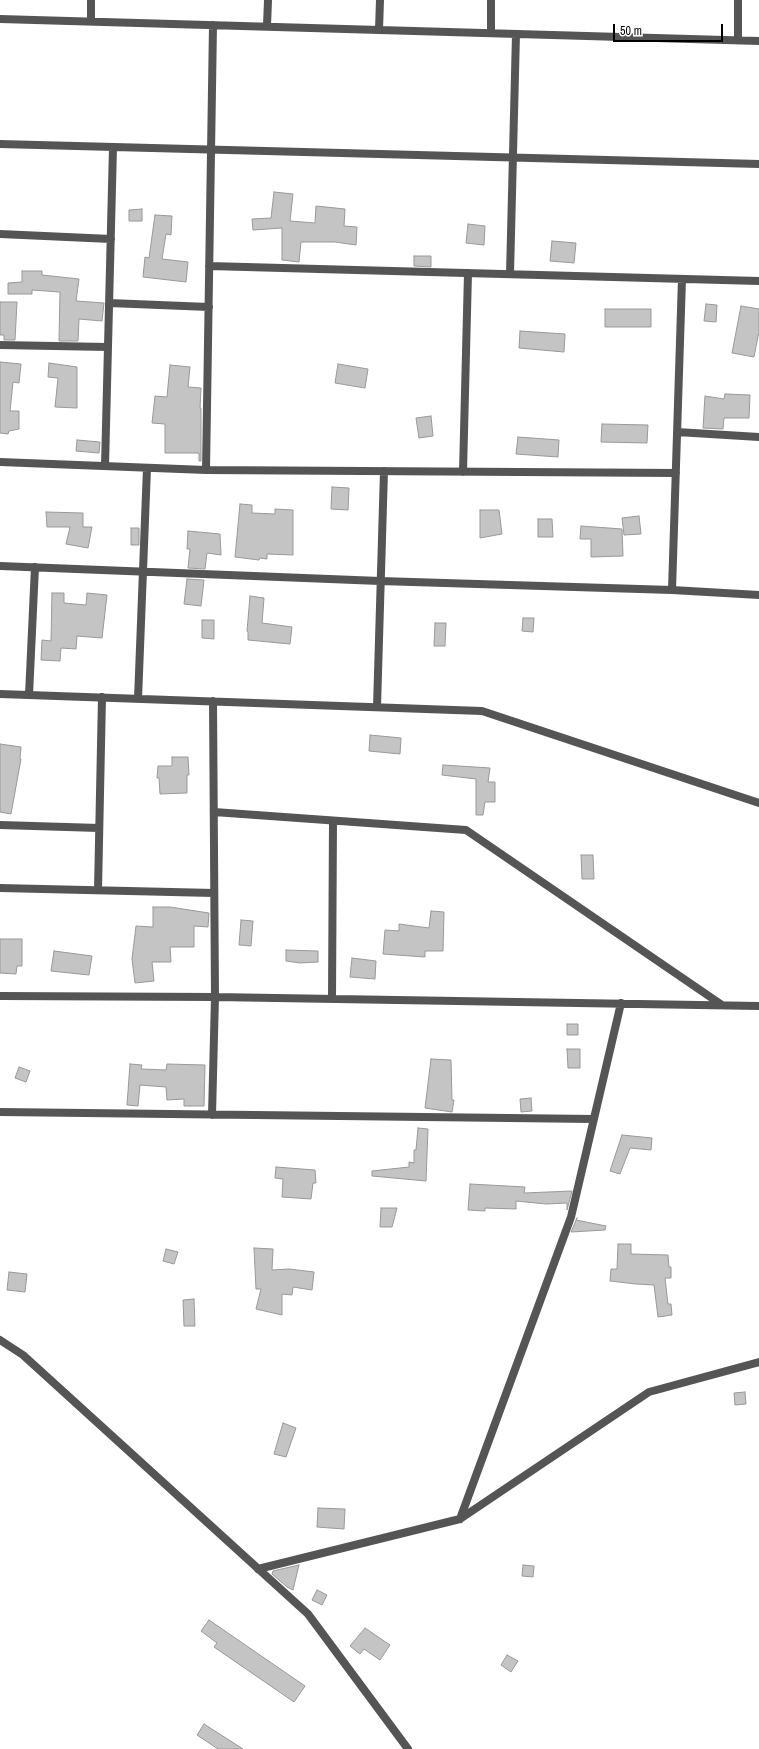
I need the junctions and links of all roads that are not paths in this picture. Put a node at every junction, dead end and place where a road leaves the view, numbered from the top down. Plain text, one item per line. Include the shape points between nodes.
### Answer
1 (91, 0) edge
2 (268, 0) edge
3 (380, 0) edge
4 (491, 0) edge
5 (738, 0) edge
6 (0, 19) edge
7 (91, 21) junction
8 (213, 25) junction
9 (267, 26) junction
10 (379, 30) junction
11 (491, 33) junction
12 (516, 34) junction
13 (738, 40) junction
14 (759, 41) edge
15 (0, 144) edge
16 (113, 147) junction
17 (211, 150) junction
18 (513, 158) junction
19 (759, 164) edge
20 (0, 234) edge
21 (111, 238) junction
22 (209, 266) junction
23 (468, 273) junction
24 (510, 274) junction
25 (682, 279) junction
26 (759, 281) edge
27 (109, 303) junction
28 (209, 307) junction
29 (0, 345) edge
30 (108, 347) junction
31 (677, 432) junction
32 (759, 437) edge
33 (0, 462) edge
34 (104, 466) junction
35 (147, 468) junction
36 (206, 470) junction
37 (384, 471) junction
38 (463, 472) junction
39 (676, 473) junction
40 (0, 566) edge
41 (35, 567) junction
42 (143, 571) junction
43 (380, 581) junction
44 (672, 590) junction
45 (759, 595) edge
46 (0, 694) edge
47 (29, 695) junction
48 (102, 698) junction
49 (138, 699) junction
50 (213, 702) junction
51 (377, 707) junction
52 (759, 803) edge
53 (214, 812) junction
54 (333, 821) junction
55 (0, 825) edge
56 (99, 828) junction
57 (0, 888) edge
58 (98, 890) junction
59 (214, 892) junction
60 (0, 996) edge
61 (216, 997) junction
62 (332, 999) junction
63 (621, 1003) junction
64 (722, 1005) junction
65 (759, 1006) edge
66 (0, 1112) edge
67 (212, 1115) junction
68 (594, 1119) junction
69 (0, 1340) edge
70 (759, 1362) edge
71 (460, 1519) junction
72 (258, 1569) junction
73 (408, 1749) edge

1 - 7 street
2 - 9 street
3 - 10 street
4 - 11 street
5 - 13 street
6 - 7 street
7 - 8 street
8 - 9 street
8 - 17 street
9 - 10 street
10 - 11 street
11 - 12 street
12 - 13 street
12 - 18 street
13 - 14 street
15 - 16 street
16 - 17 street
16 - 21 street
17 - 18 street
17 - 22 street
18 - 19 street
18 - 24 street
20 - 21 street
21 - 27 street
22 - 23 street
22 - 28 street
23 - 24 street
23 - 38 street
24 - 25 street
25 - 26 street
25 - 31 street
27 - 28 street
27 - 30 street
28 - 36 street
29 - 30 street
30 - 34 street
31 - 32 street
31 - 39 street
33 - 34 street
34 - 35 street
35 - 36 street
35 - 42 street
36 - 37 street
37 - 38 street
37 - 43 street
38 - 39 street
39 - 44 street
40 - 41 street
41 - 42 street
41 - 47 street
42 - 43 street
42 - 49 street
43 - 44 street
43 - 51 street
44 - 45 street
46 - 47 street
47 - 48 street
48 - 49 street
48 - 56 street
49 - 50 street
50 - 51 street
50 - 53 street
51 - 52 street via 482,711
53 - 54 street
53 - 59 street
54 - 62 street
54 - 64 street via 466,830
55 - 56 street
56 - 58 street
57 - 58 street
58 - 59 street
59 - 61 street
60 - 61 street
61 - 62 street
61 - 67 street
62 - 63 street
63 - 64 street
63 - 68 street
64 - 65 street
66 - 67 street
67 - 68 street
68 - 71 street via 571,1217
69 - 72 street via 23,1355
70 - 71 street via 649,1392
71 - 72 street
72 - 73 street via 308,1614

